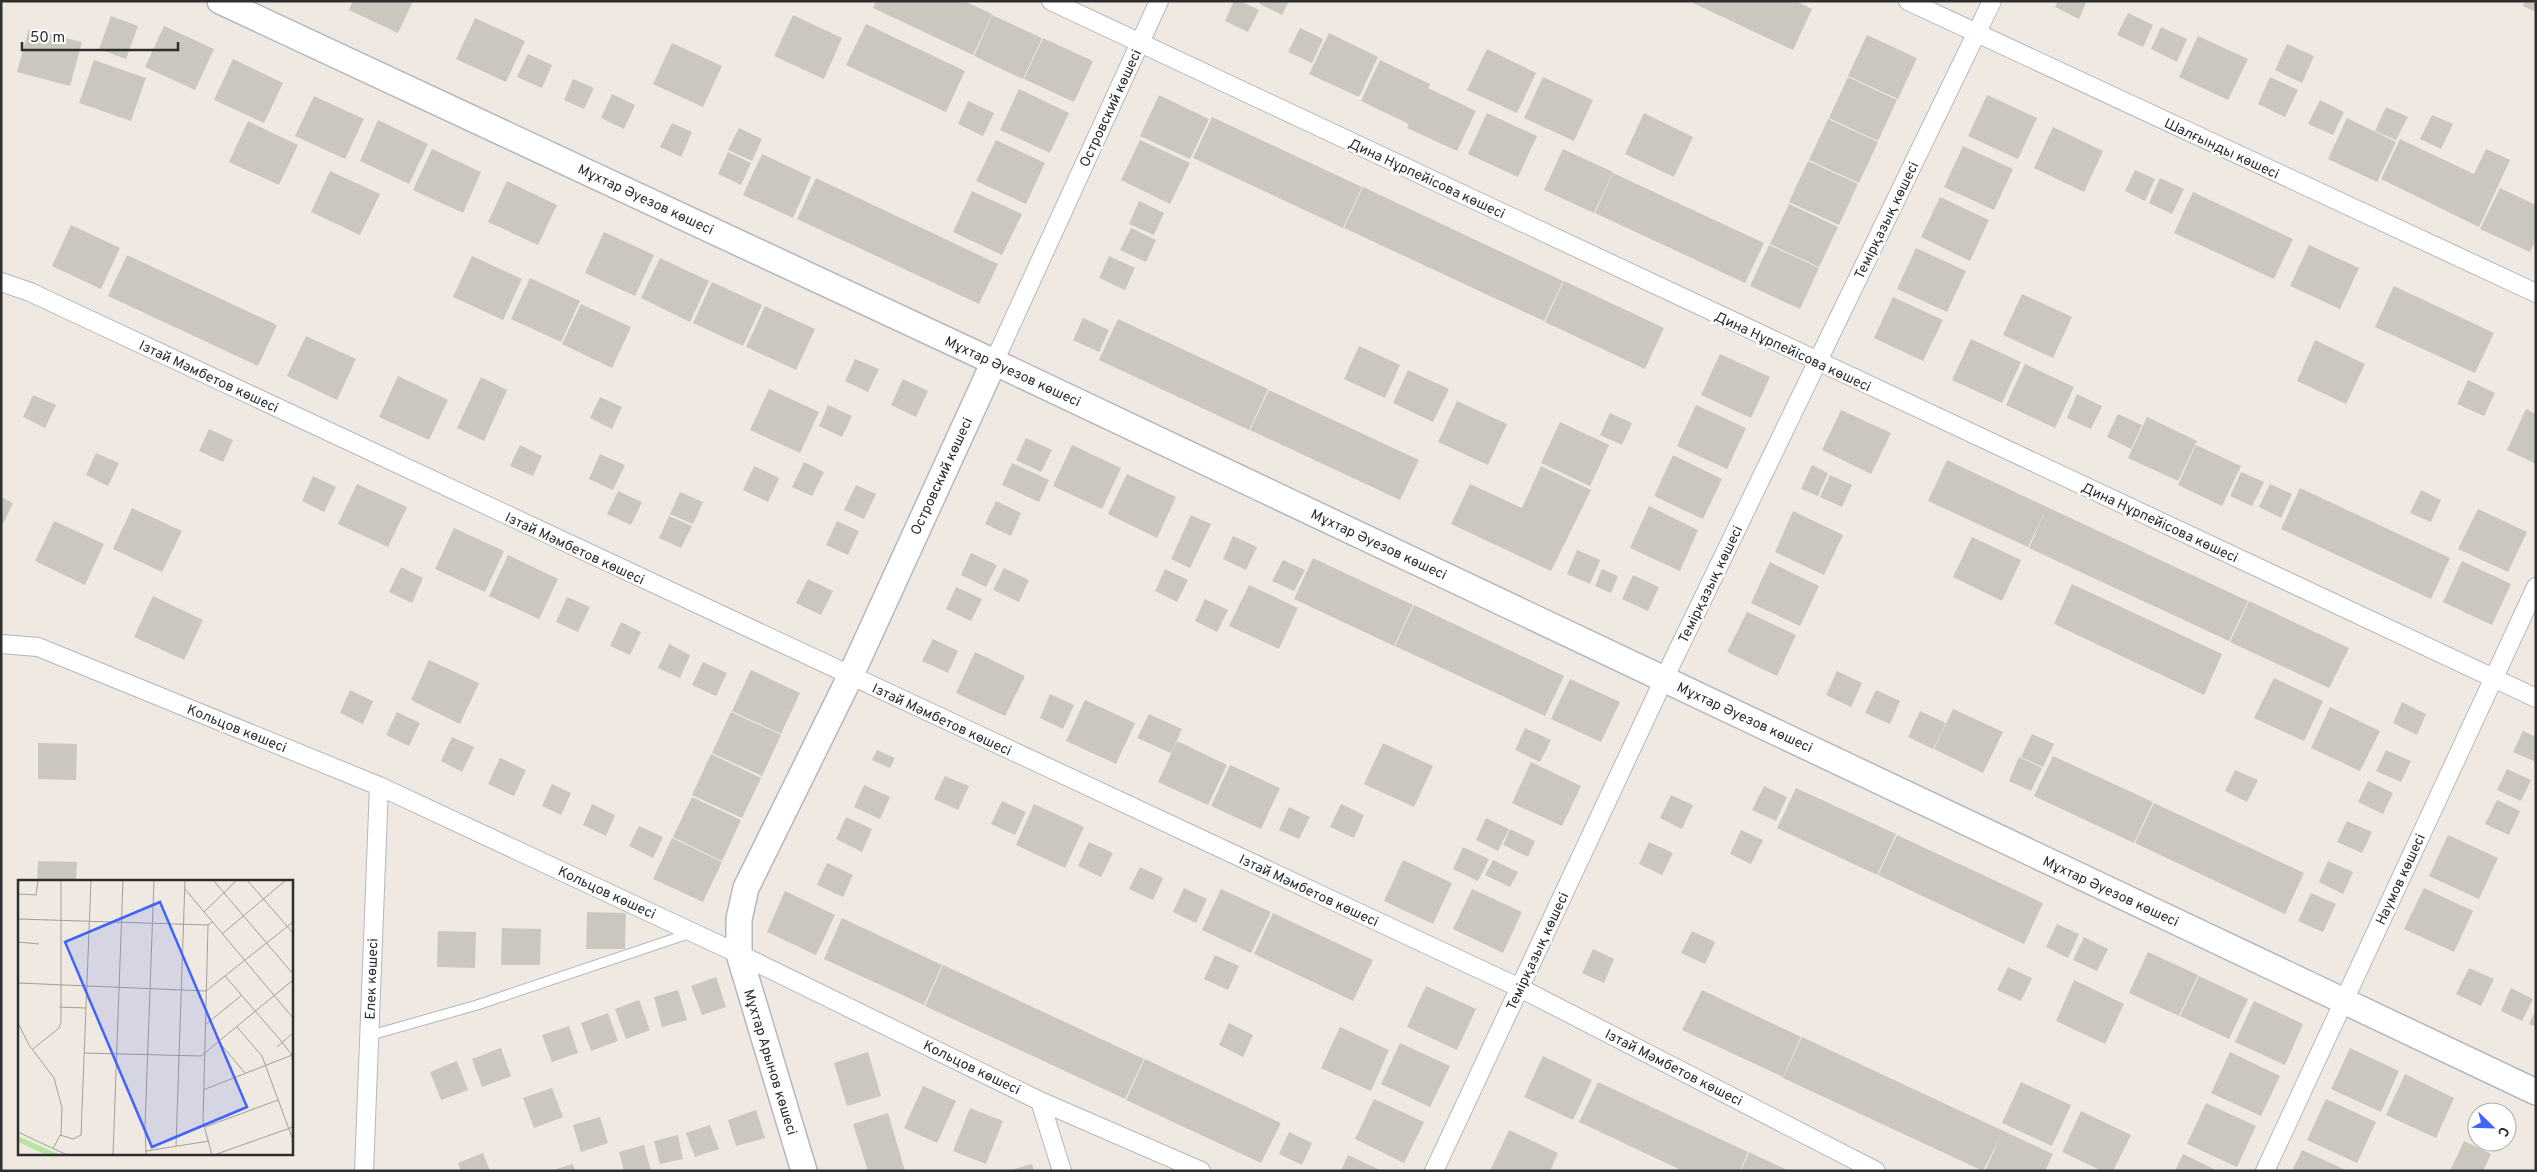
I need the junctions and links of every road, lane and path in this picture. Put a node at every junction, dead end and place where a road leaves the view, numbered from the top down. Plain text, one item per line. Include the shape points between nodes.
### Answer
1 (220, 1) edge
2 (1051, 1) edge
3 (1159, 1) edge
4 (1908, 1) edge
5 (1992, 1) edge
6 (1976, 34) junction
7 (1140, 42) junction
8 (1, 282) edge
9 (2536, 293) edge
10 (994, 362) junction
11 (1817, 362) junction
12 (2536, 587) edge
13 (1, 644) edge
14 (850, 677) junction
15 (2494, 678) junction
16 (1664, 679) junction
17 (2536, 698) edge
18 (379, 786) junction
19 (693, 932) junction
20 (739, 954) junction
21 (1520, 988) junction
22 (2343, 1001) junction
23 (368, 1036) junction
24 (2536, 1092) edge
25 (1040, 1101) junction
26 (802, 1170) edge
27 (364, 1171) edge
28 (1062, 1171) edge
29 (1201, 1171) edge
30 (1434, 1171) edge
31 (1876, 1171) edge
32 (2265, 1171) edge

1 - 10 street, Мұхтар Әуезов көшесі
2 - 7 street, Дина Нұрпейісова көшесі
3 - 7 street, Островский көшесі
4 - 6 street, Шалғынды көшесі
5 - 6 street, Темірқазық көшесі
6 - 9 street, Шалғынды көшесі
6 - 11 street, Темірқазық көшесі
7 - 10 street, Островский көшесі
7 - 11 street, Дина Нұрпейісова көшесі
8 - 14 street, Ізтай Мәмбетов көшесі via 30,292
10 - 14 street, Островский көшесі
10 - 16 street, Мұхтар Әуезов көшесі
11 - 15 street, Дина Нұрпейісова көшесі
11 - 16 street, Темірқазық көшесі
12 - 15 street, Наумов көшесі
13 - 18 street, Кольцов көшесі via 38,647
14 - 20 street, Островский көшесі via 746,888 738,919
14 - 21 street, Ізтай Мәмбетов көшесі
15 - 17 street, Дина Нұрпейісова көшесі
15 - 22 street, Наумов көшесі
16 - 21 street, Темірқазық көшесі
16 - 22 street, Мұхтар Әуезов көшесі
18 - 19 street, Кольцов көшесі
18 - 23 street, Елек көшесі
19 - 20 street, Кольцов көшесі
19 - 23 lane via 477,1005
20 - 25 street, Кольцов көшесі
20 - 26 street, Мұхтар Арынов көшесі
21 - 30 street, Темірқазық көшесі
21 - 31 street, Ізтай Мәмбетов көшесі
22 - 24 street, Мұхтар Әуезов көшесі
22 - 32 street, Наумов көшесі
23 - 27 street, Елек көшесі
25 - 28 street
25 - 29 street, Кольцов көшесі

